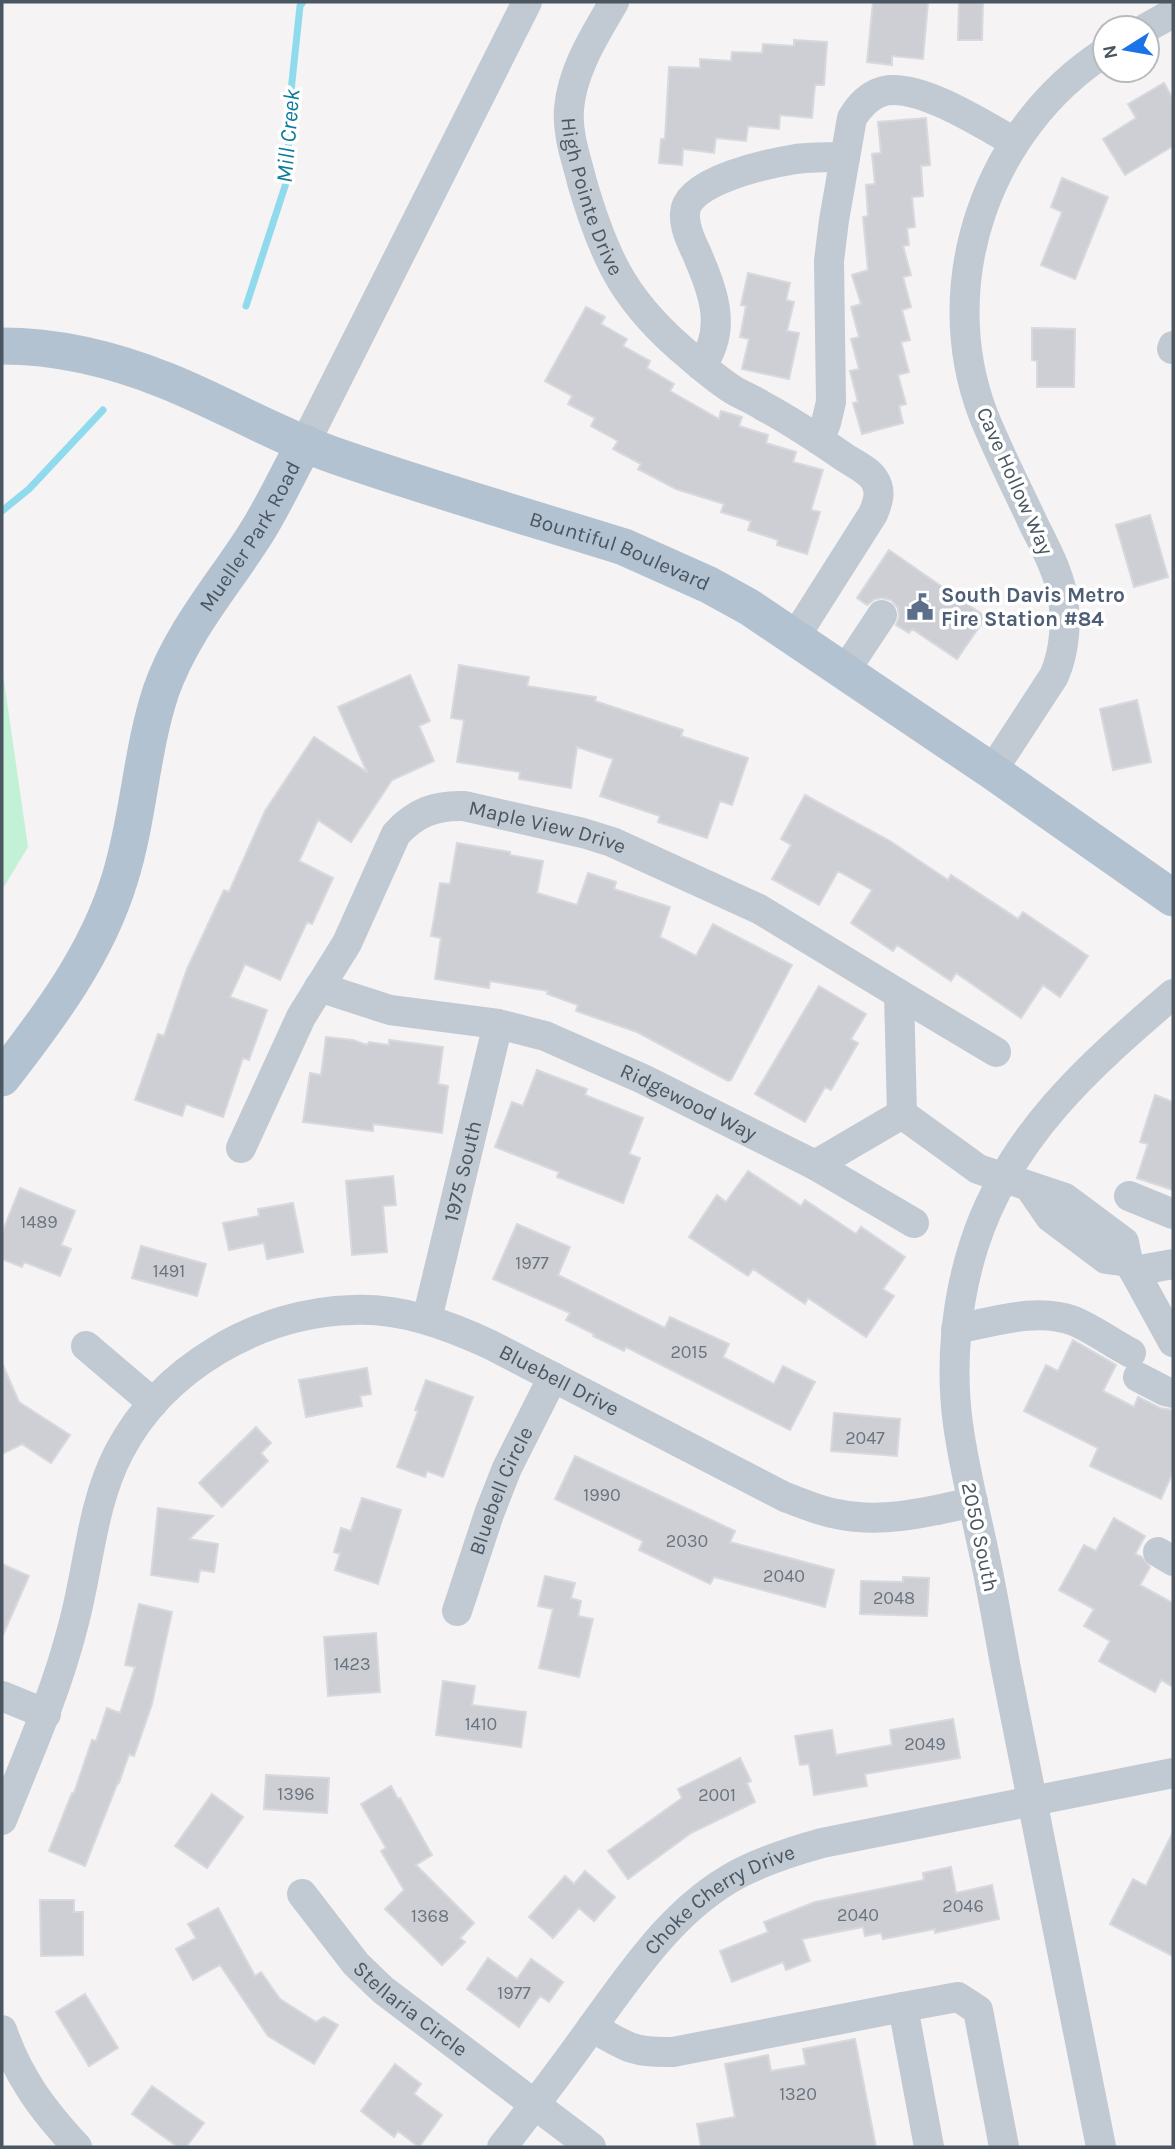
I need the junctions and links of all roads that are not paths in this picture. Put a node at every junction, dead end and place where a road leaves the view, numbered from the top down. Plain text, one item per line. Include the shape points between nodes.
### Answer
1 (527, 2) edge
2 (614, 2) edge
3 (1091, 62) edge
4 (1014, 142) junction
5 (845, 157) junction
6 (2, 346) edge
7 (701, 366) junction
8 (819, 440) junction
9 (305, 443) junction
10 (882, 615) dead end
11 (795, 637) junction
12 (845, 671) junction
13 (992, 771) junction
14 (1173, 898) edge
15 (319, 987) junction
16 (900, 994) junction
17 (1173, 994) edge
18 (498, 1024) junction
19 (996, 1052) dead end
20 (2, 1078) edge
21 (902, 1114) junction
22 (241, 1148) dead end
23 (815, 1165) junction
24 (1002, 1178) junction
25 (1129, 1196) dead end
26 (1173, 1214) edge
27 (914, 1223) dead end
28 (1173, 1264) edge
29 (1131, 1267) junction
30 (427, 1319) junction
31 (956, 1329) junction
32 (1173, 1342) edge
33 (86, 1346) dead end
34 (553, 1377) junction
35 (1173, 1393) edge
36 (153, 1403) junction
37 (973, 1502) junction
38 (457, 1611) dead end
39 (2, 1696) edge
40 (46, 1714) junction
41 (1173, 1773) edge
42 (1031, 1801) junction
43 (2, 1819) edge
44 (302, 1894) dead end
45 (903, 2007) junction
46 (592, 2027) junction
47 (2, 2030) edge
48 (536, 2105) junction
49 (71, 2145) edge
50 (502, 2147) edge
51 (591, 2147) edge
52 (929, 2147) edge
53 (1004, 2147) edge
54 (1101, 2147) edge

1 - 9 street, Mueller Park Road
2 - 7 street, High Pointe Drive via 572,93 572,147 602,245 615,271 644,314
3 - 4 street, Cave Hollow Way via 1046,100
4 - 5 street via 916,93 886,90 872,96 852,118
4 - 13 street, Cave Hollow Way via 989,190 972,242 965,291 968,356 982,412 1055,569 1064,617 1059,665 1049,687
5 - 7 street via 795,159 736,173 705,188 687,204 687,229 709,286 716,320 714,345
5 - 8 street via 829,261 831,402
6 - 9 main road, Bountiful Boulevard via 69,352 117,364
7 - 8 street, High Pointe Drive via 734,391
8 - 11 street, High Pointe Drive via 873,477 879,500
9 - 11 main road, Bountiful Boulevard via 624,547 709,585
9 - 20 main road, Mueller Park Road via 252,540 196,618 177,653 161,691 130,842 104,921 59,1002
10 - 12 street
11 - 12 main road, Bountiful Boulevard
12 - 13 main road, Bountiful Boulevard
13 - 14 main road, Bountiful Boulevard
15 - 16 street, Maple View Drive via 346,943 396,834 433,808 464,806 612,842 759,909
15 - 18 street, Ridgewood Way via 390,1010
15 - 22 street, Maple View Drive
16 - 19 street, Maple View Drive
16 - 21 street
17 - 24 street, 2050 South via 1079,1078 1036,1127
18 - 23 street, Ridgewood Way via 591,1054
18 - 30 street, 1975 South
21 - 23 street
21 - 24 street via 978,1169
23 - 27 street, Ridgewood Way
24 - 29 street via 1065,1198 1124,1242
24 - 31 street, 2050 South via 974,1244
25 - 26 street
28 - 29 street
29 - 32 street
30 - 34 street, Bluebell Drive
30 - 36 street, Bluebell Drive via 354,1310 284,1322 221,1348 173,1382
31 - 35 street via 1028,1316 1074,1321
31 - 37 street, 2050 South via 957,1422
33 - 36 street
34 - 37 street, Bluebell Drive via 810,1507 863,1518 891,1518
34 - 38 street, Bluebell Circle via 508,1468
36 - 40 street, Bluebell Drive via 124,1443 106,1480 74,1625
37 - 42 street, 2050 South
39 - 40 street
40 - 43 street
41 - 42 street, Choke Cherry Drive
42 - 46 street, Choke Cherry Drive via 822,1843 736,1875 669,1929
42 - 54 street, 2050 South
44 - 48 street, Stellaria Circle via 356,1964 383,1990
45 - 46 street via 673,2052 633,2050
45 - 52 street
45 - 53 street via 958,1997 978,2010
46 - 48 street, Choke Cherry Drive
47 - 49 street via 26,2083
48 - 50 street, Choke Cherry Drive
48 - 51 street, Stellaria Circle

